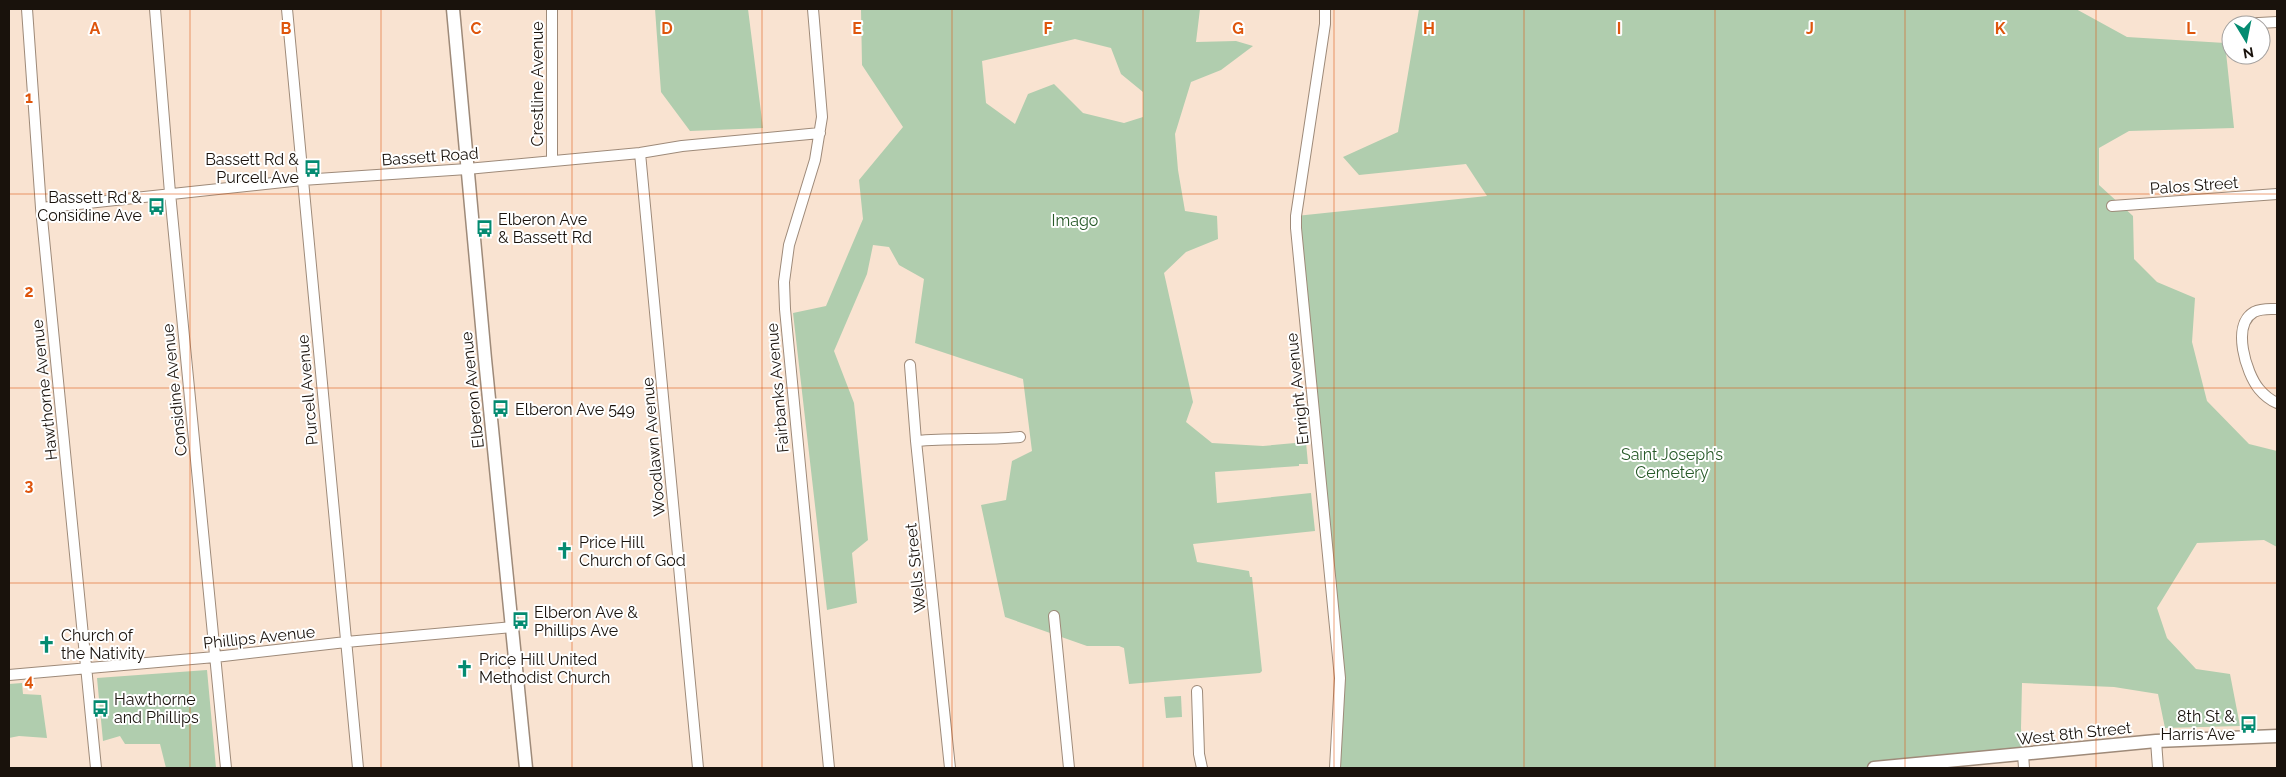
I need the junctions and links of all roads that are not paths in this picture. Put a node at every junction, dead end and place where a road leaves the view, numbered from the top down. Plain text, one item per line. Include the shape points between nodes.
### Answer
1 (27, 9) edge
2 (155, 9) edge
3 (287, 9) edge
4 (453, 9) edge
5 (552, 9) edge
6 (813, 9) edge
7 (1325, 9) edge
8 (820, 133) junction
9 (640, 153) junction
10 (552, 160) junction
11 (467, 169) junction
12 (302, 180) junction
13 (170, 193) junction
14 (2277, 194) edge
15 (2112, 206) dead end
16 (41, 208) junction
17 (2277, 308) edge
18 (910, 365) dead end
19 (2277, 403) edge
20 (1020, 437) dead end
21 (916, 441) junction
22 (1054, 616) dead end
23 (512, 627) junction
24 (346, 642) junction
25 (216, 657) junction
26 (86, 667) junction
27 (9, 675) edge
28 (1197, 691) dead end
29 (2277, 736) edge
30 (2156, 741) junction
31 (2023, 754) junction
32 (96, 768) edge
33 (226, 768) edge
34 (358, 768) edge
35 (526, 768) edge
36 (698, 768) edge
37 (829, 768) edge
38 (950, 768) edge
39 (1069, 768) edge
40 (1202, 768) edge
41 (1336, 768) edge
42 (1874, 768) edge
43 (2024, 768) edge
44 (2158, 768) edge

1 - 16 street, Hawthorne Avenue
2 - 13 street, Considine Avenue
3 - 12 street, Purcell Avenue
4 - 11 street, Elberon Avenue
5 - 10 street, Crestline Avenue
6 - 8 street, Fairbanks Avenue via 822,97
7 - 41 street, Enright Avenue via 1296,228 1340,678
8 - 9 street, Bassett Road
8 - 37 street, Fairbanks Avenue via 789,245 784,282
9 - 10 street, Bassett Road
9 - 36 street, Woodlawn Avenue
10 - 11 street, Bassett Road
11 - 12 street, Bassett Road
11 - 23 street, Elberon Avenue
12 - 13 street, Bassett Road
12 - 24 street, Purcell Avenue
13 - 16 street, Bassett Road
13 - 25 street, Considine Avenue
14 - 15 street, Palos Street
16 - 26 street, Hawthorne Avenue
17 - 19 street via 2256,311 2244,321 2241,337 2258,388
18 - 21 street, Wells Street
20 - 21 street
21 - 38 street, Wells Street
22 - 39 street
23 - 24 street, Phillips Avenue
23 - 35 street, Elberon Avenue
24 - 25 street, Phillips Avenue
24 - 34 street, Purcell Avenue
25 - 26 street, Phillips Avenue
25 - 33 street, Considine Avenue
26 - 27 street, Phillips Avenue
26 - 32 street, Hawthorne Avenue
28 - 40 street
29 - 30 street, West 8th Street
30 - 31 street, West 8th Street
30 - 44 street
31 - 42 street, West 8th Street
31 - 43 street

